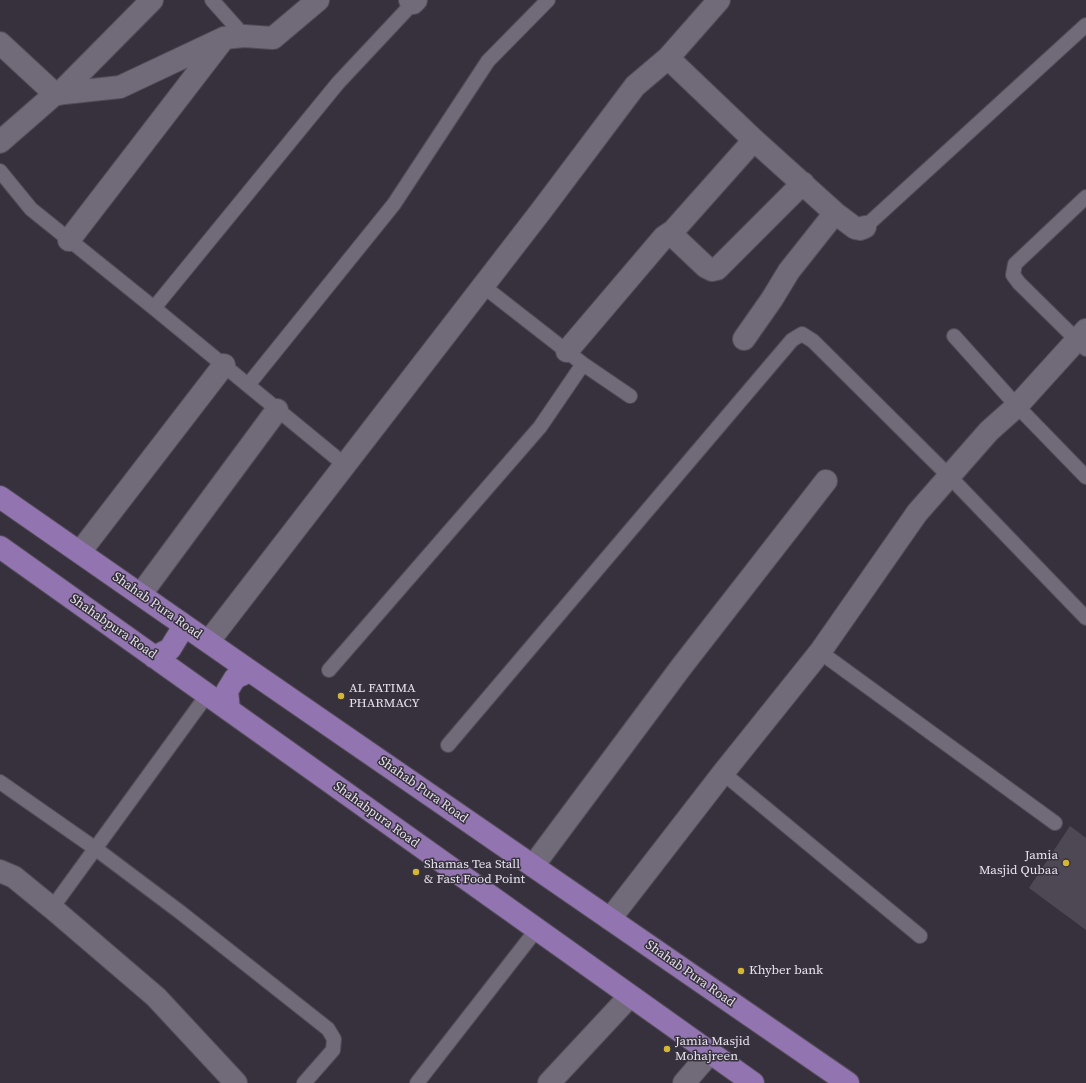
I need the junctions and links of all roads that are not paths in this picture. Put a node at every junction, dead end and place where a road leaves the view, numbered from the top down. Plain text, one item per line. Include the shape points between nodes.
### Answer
1 (152, 0) edge
2 (212, 0) edge
3 (318, 0) edge
4 (548, 0) edge
5 (719, 0) edge
6 (413, 1) edge
7 (1086, 25) edge
8 (234, 37) junction
9 (0, 43) edge
10 (668, 58) junction
11 (57, 94) junction
12 (754, 140) junction
13 (0, 142) edge
14 (0, 171) edge
15 (803, 183) junction
16 (1086, 197) edge
17 (835, 213) junction
18 (865, 227) joint
19 (670, 233) junction
20 (69, 240) junction
21 (483, 286) junction
22 (154, 308) junction
23 (954, 336) dead end
24 (744, 338) dead end
25 (1083, 339) edge
26 (575, 357) junction
27 (224, 365) junction
28 (248, 385) junction
29 (630, 396) dead end
30 (1017, 406) junction
31 (277, 410) junction
32 (345, 465) junction
33 (950, 476) junction
34 (1086, 477) edge
35 (826, 481) dead end
36 (0, 496) edge
37 (0, 547) edge
38 (80, 552) junction
39 (141, 594) junction
40 (1086, 618) edge
41 (180, 622) junction
42 (209, 641) junction
43 (820, 652) junction
44 (154, 657) junction
45 (329, 670) dead end
46 (250, 671) junction
47 (208, 695) junction
48 (229, 710) junction
49 (448, 745) dead end
50 (723, 774) junction
51 (0, 782) edge
52 (1055, 823) dead end
53 (96, 849) junction
54 (533, 866) junction
55 (0, 871) edge
56 (52, 908) junction
57 (610, 919) junction
58 (537, 930) junction
59 (920, 936) dead end
60 (630, 996) junction
61 (710, 1052) junction
62 (236, 1083) edge
63 (304, 1083) edge
64 (417, 1083) edge
65 (549, 1083) edge
66 (684, 1083) edge
67 (753, 1083) edge
68 (848, 1083) edge

1 - 11 street
2 - 8 lane
3 - 8 street via 272,38
4 - 28 lane via 488,61 394,204
5 - 10 street
6 - 22 lane via 338,83
7 - 18 lane
8 - 11 street via 120,86
8 - 20 street
9 - 11 street
10 - 12 street
10 - 21 street via 635,86
11 - 13 street
12 - 15 street
12 - 19 street
14 - 20 lane via 31,209
15 - 17 street
15 - 19 street via 717,268 712,270
16 - 25 lane via 1015,264 1013,275
17 - 18 street via 855,228
17 - 24 street via 789,271
19 - 26 street via 664,237
20 - 22 lane
21 - 26 lane
21 - 32 street
22 - 27 lane
23 - 30 lane
25 - 30 street
26 - 29 lane
26 - 45 lane via 540,427
27 - 28 lane
27 - 38 street
28 - 31 lane
30 - 33 street via 989,431
30 - 34 lane
31 - 32 lane
31 - 39 street
32 - 42 street
33 - 40 lane
33 - 43 street via 917,514
33 - 49 lane via 814,341 802,334 792,340
35 - 54 street via 682,666
36 - 38 main road, Shahab Pura Road
37 - 44 main road, Shahabpura Road
38 - 39 main road, Shahab Pura Road
39 - 41 main road, Shahab Pura Road
41 - 42 main road, Shahab Pura Road
41 - 44 main road via 181,631 170,649
42 - 46 main road, Shahab Pura Road
43 - 50 street
43 - 52 lane
44 - 47 main road, Shahabpura Road
46 - 48 main road via 235,678 227,691
46 - 54 main road, Shahab Pura Road
47 - 48 main road, Shahabpura Road
47 - 53 lane
48 - 58 main road, Shahabpura Road
50 - 57 street
50 - 59 lane
51 - 53 lane
53 - 56 lane
53 - 63 lane via 328,1029 334,1039 333,1050
54 - 57 main road, Shahab Pura Road
55 - 56 street via 14,877
56 - 62 street via 156,997
57 - 68 main road, Shahab Pura Road
58 - 60 main road, Shahabpura Road
58 - 64 lane
60 - 61 main road, Shahabpura Road
60 - 65 street
61 - 66 street
61 - 67 main road, Shahabpura Road

